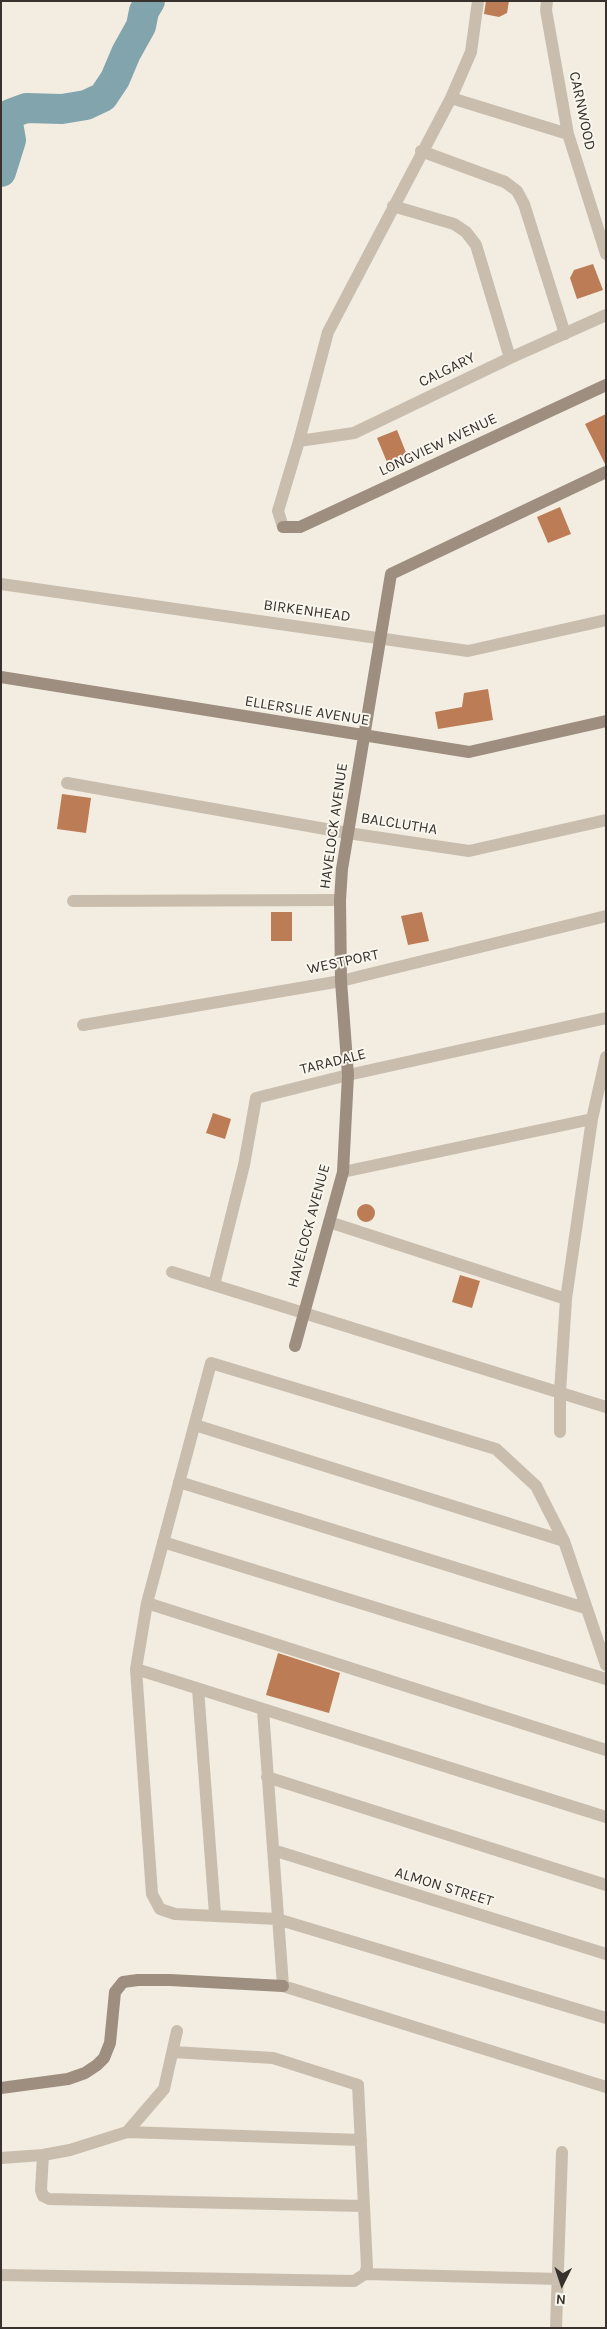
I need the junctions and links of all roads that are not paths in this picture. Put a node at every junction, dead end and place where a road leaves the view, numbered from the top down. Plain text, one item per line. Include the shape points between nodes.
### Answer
1 (478, 1) edge
2 (547, 1) edge
3 (451, 98) junction
4 (568, 134) junction
5 (421, 151) junction
6 (394, 206) junction
7 (606, 254) edge
8 (606, 315) edge
9 (565, 334) junction
10 (510, 358) junction
11 (606, 385) edge
12 (299, 441) junction
13 (606, 472) edge
14 (1, 584) edge
15 (606, 620) edge
16 (380, 637) junction
17 (1, 677) edge
18 (606, 721) edge
19 (364, 737) junction
20 (67, 783) dead end
21 (606, 820) edge
22 (348, 833) junction
23 (73, 900) dead end
24 (340, 900) junction
25 (606, 916) edge
26 (341, 980) junction
27 (606, 1018) edge
28 (83, 1025) dead end
29 (606, 1057) edge
30 (348, 1075) junction
31 (592, 1119) junction
32 (343, 1172) junction
33 (329, 1222) junction
34 (172, 1272) dead end
35 (214, 1285) junction
36 (566, 1299) junction
37 (303, 1312) junction
38 (295, 1346) dead end
39 (560, 1392) junction
40 (606, 1407) edge
41 (195, 1426) junction
42 (560, 1432) dead end
43 (179, 1482) junction
44 (163, 1542) junction
45 (564, 1542) junction
46 (147, 1603) junction
47 (585, 1608) junction
48 (606, 1666) edge
49 (136, 1669) junction
50 (606, 1679) edge
51 (198, 1689) junction
52 (263, 1710) junction
53 (606, 1750) edge
54 (267, 1777) junction
55 (606, 1817) edge
56 (273, 1850) junction
57 (606, 1885) edge
58 (215, 1914) junction
59 (277, 1919) junction
60 (606, 1954) edge
61 (283, 1986) junction
62 (606, 2018) edge
63 (177, 2031) dead end
64 (173, 2052) junction
65 (606, 2087) edge
66 (1, 2088) edge
67 (127, 2132) junction
68 (361, 2140) junction
69 (562, 2152) dead end
70 (43, 2155) junction
71 (1, 2158) edge
72 (364, 2206) junction
73 (365, 2274) junction
74 (1, 2275) edge
75 (559, 2279) junction
76 (556, 2328) edge

1 - 3 street via 471,52
2 - 4 street, CARNWOOD
3 - 4 street
3 - 5 street
4 - 7 street, CARNWOOD
5 - 6 street
5 - 9 street via 505,182 517,191
6 - 10 street via 454,224 476,245
6 - 12 street via 328,332
8 - 9 street, CALGARY
9 - 10 street, CALGARY
10 - 12 street, CALGARY via 354,433
11 - 12 street, LONGVIEW AVENUE via 300,527 283,527 278,511
13 - 16 street, HAVELOCK AVENUE via 391,574
14 - 16 street, BIRKENHEAD
15 - 16 street, BIRKENHEAD via 468,650
16 - 19 street, HAVELOCK AVENUE
17 - 19 street, ELLERSLIE AVENUE
18 - 19 street, ELLERSLIE AVENUE via 468,752
19 - 22 street, HAVELOCK AVENUE
20 - 22 street, BALCLUTHA
21 - 22 street, BALCLUTHA via 469,851
22 - 24 street, HAVELOCK AVENUE
23 - 24 street
24 - 26 street, HAVELOCK AVENUE
25 - 26 street, WESTPORT
26 - 28 street, WESTPORT
26 - 30 street, HAVELOCK AVENUE
27 - 30 street, TARADALE
29 - 31 street
30 - 32 street, HAVELOCK AVENUE
30 - 35 street, TARADALE via 256,1098 244,1166
31 - 32 street
31 - 36 street
32 - 33 street, HAVELOCK AVENUE
33 - 36 street
33 - 37 street, HAVELOCK AVENUE
34 - 35 street
35 - 37 street
36 - 39 street
37 - 38 street, HAVELOCK AVENUE
37 - 39 street
39 - 40 street
39 - 42 street
41 - 43 street
41 - 45 street
41 - 45 street via 211,1363 496,1449 536,1486
43 - 44 street
43 - 47 street
44 - 46 street
44 - 50 street
45 - 47 street
46 - 49 street
46 - 53 street
47 - 48 street
49 - 51 street
49 - 58 street via 152,1894 160,1909 175,1914
51 - 52 street
51 - 58 street
52 - 54 street
52 - 55 street
54 - 56 street
54 - 57 street
56 - 59 street
56 - 60 street, ALMON STREET
58 - 59 street
59 - 61 street
59 - 62 street
61 - 65 street
61 - 66 street via 170,1980 123,1982 115,1992 110,2043 97,2065 68,2079
63 - 64 street
64 - 67 street via 164,2088
64 - 68 street via 274,2058 358,2085
67 - 68 street
67 - 70 street
68 - 72 street
69 - 75 street
70 - 71 street
70 - 72 street via 40,2190 49,2199
72 - 73 street
73 - 74 street via 354,2281
73 - 75 street
75 - 76 street

